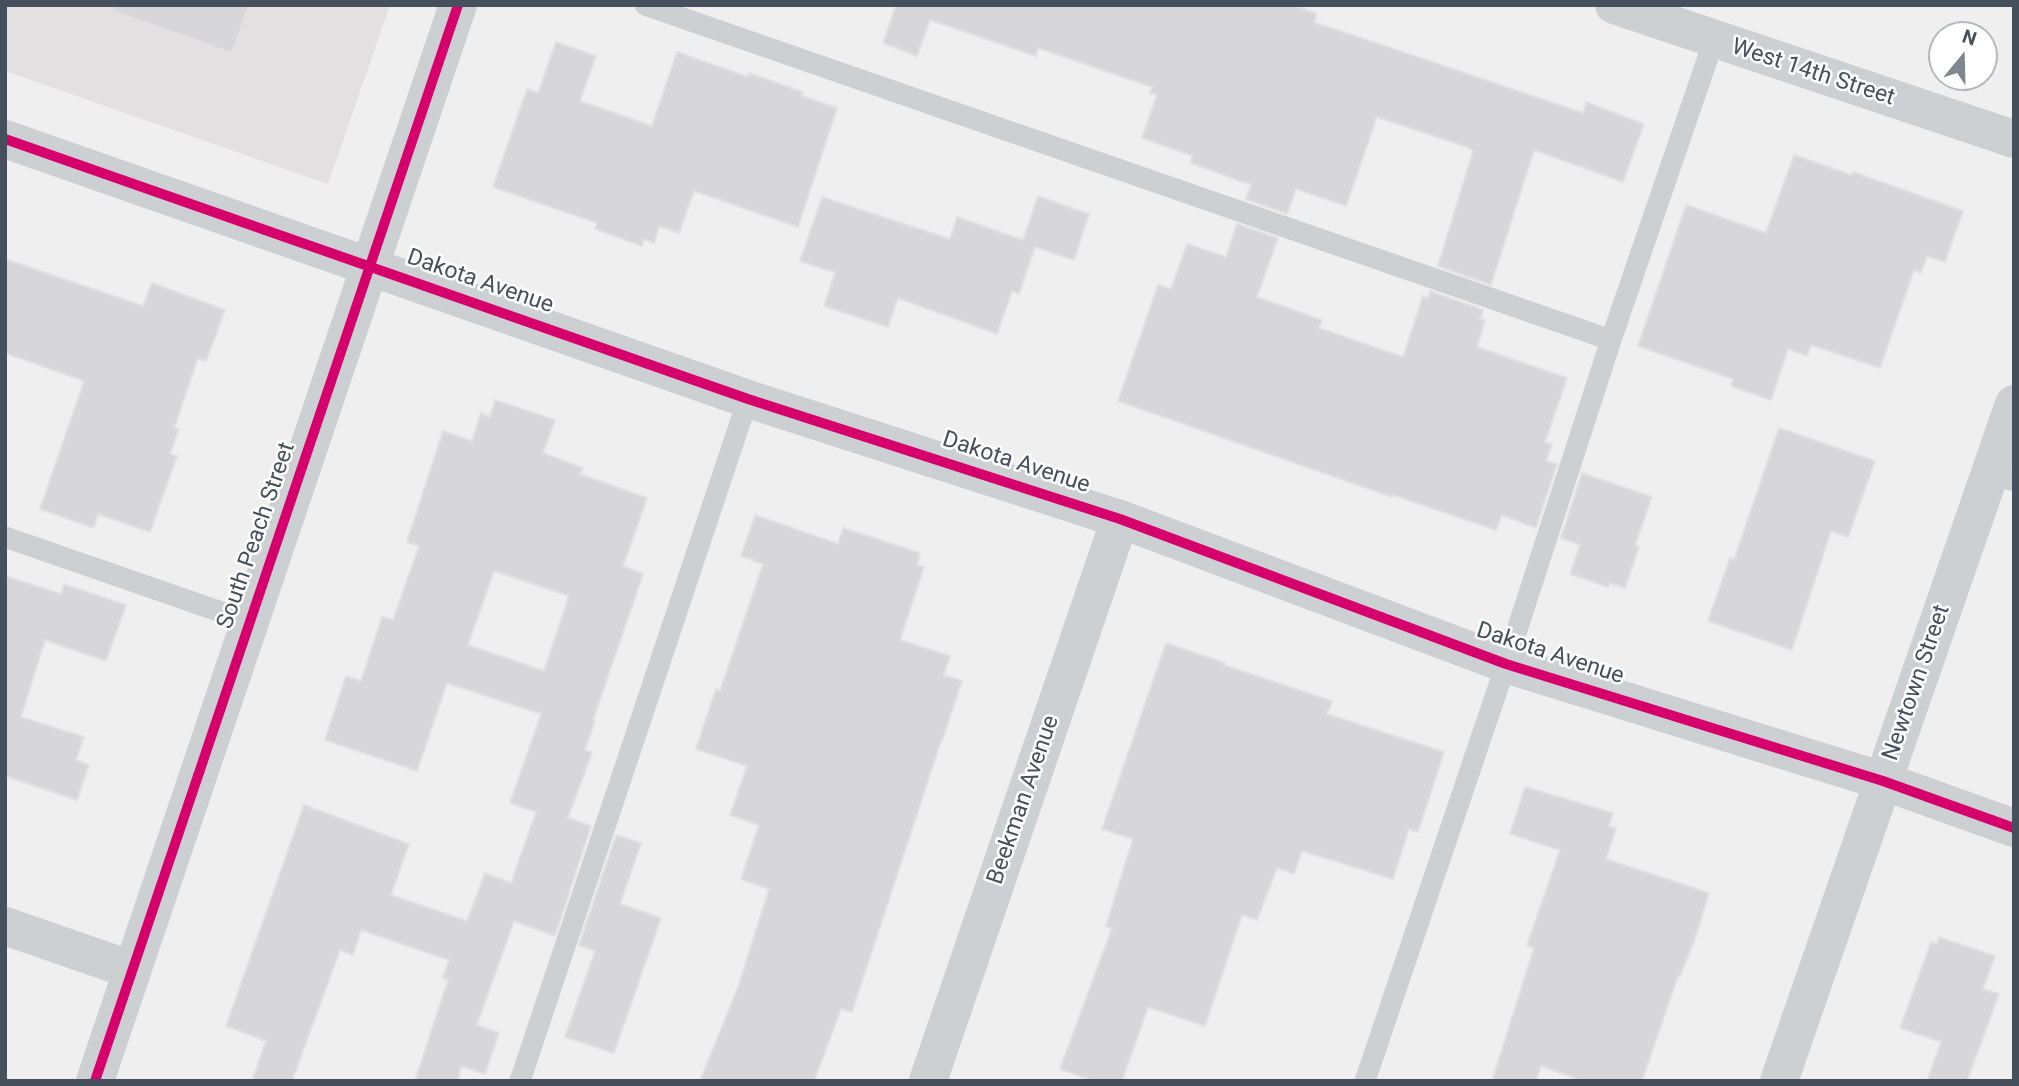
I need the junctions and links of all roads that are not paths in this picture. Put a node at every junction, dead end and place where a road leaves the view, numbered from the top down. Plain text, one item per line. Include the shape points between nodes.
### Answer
1 (458, 5) edge
2 (645, 5) edge
3 (1614, 5) edge
4 (1714, 40) junction
5 (5, 139) edge
6 (2014, 139) edge
7 (370, 266) junction
8 (1611, 340) junction
9 (748, 399) junction
10 (2014, 404) edge
11 (2001, 477) edge
12 (1121, 519) junction
13 (5, 537) edge
14 (250, 622) junction
15 (1506, 664) junction
16 (1883, 781) junction
17 (2014, 828) edge
18 (5, 926) edge
19 (132, 970) junction
20 (95, 1081) edge
21 (520, 1081) edge
22 (928, 1081) edge
23 (1365, 1081) edge
24 (1779, 1081) edge

1 - 7 street, South Peach Street
2 - 8 lane
3 - 4 street, West 14th Street
4 - 6 street, West 14th Street
4 - 8 lane
5 - 7 street, Dakota Avenue
7 - 9 street, Dakota Avenue
7 - 14 street, South Peach Street
8 - 15 lane
9 - 12 street, Dakota Avenue
9 - 21 lane
10 - 11 street, Newtown Street
11 - 16 street, Newtown Street
12 - 15 street, Dakota Avenue
12 - 22 street, Beekman Avenue
13 - 14 lane
14 - 19 street, South Peach Street
15 - 16 street, Dakota Avenue
15 - 23 lane
16 - 17 street, Dakota Avenue
16 - 24 street, Newtown Street
18 - 19 street
19 - 20 street, South Peach Street

